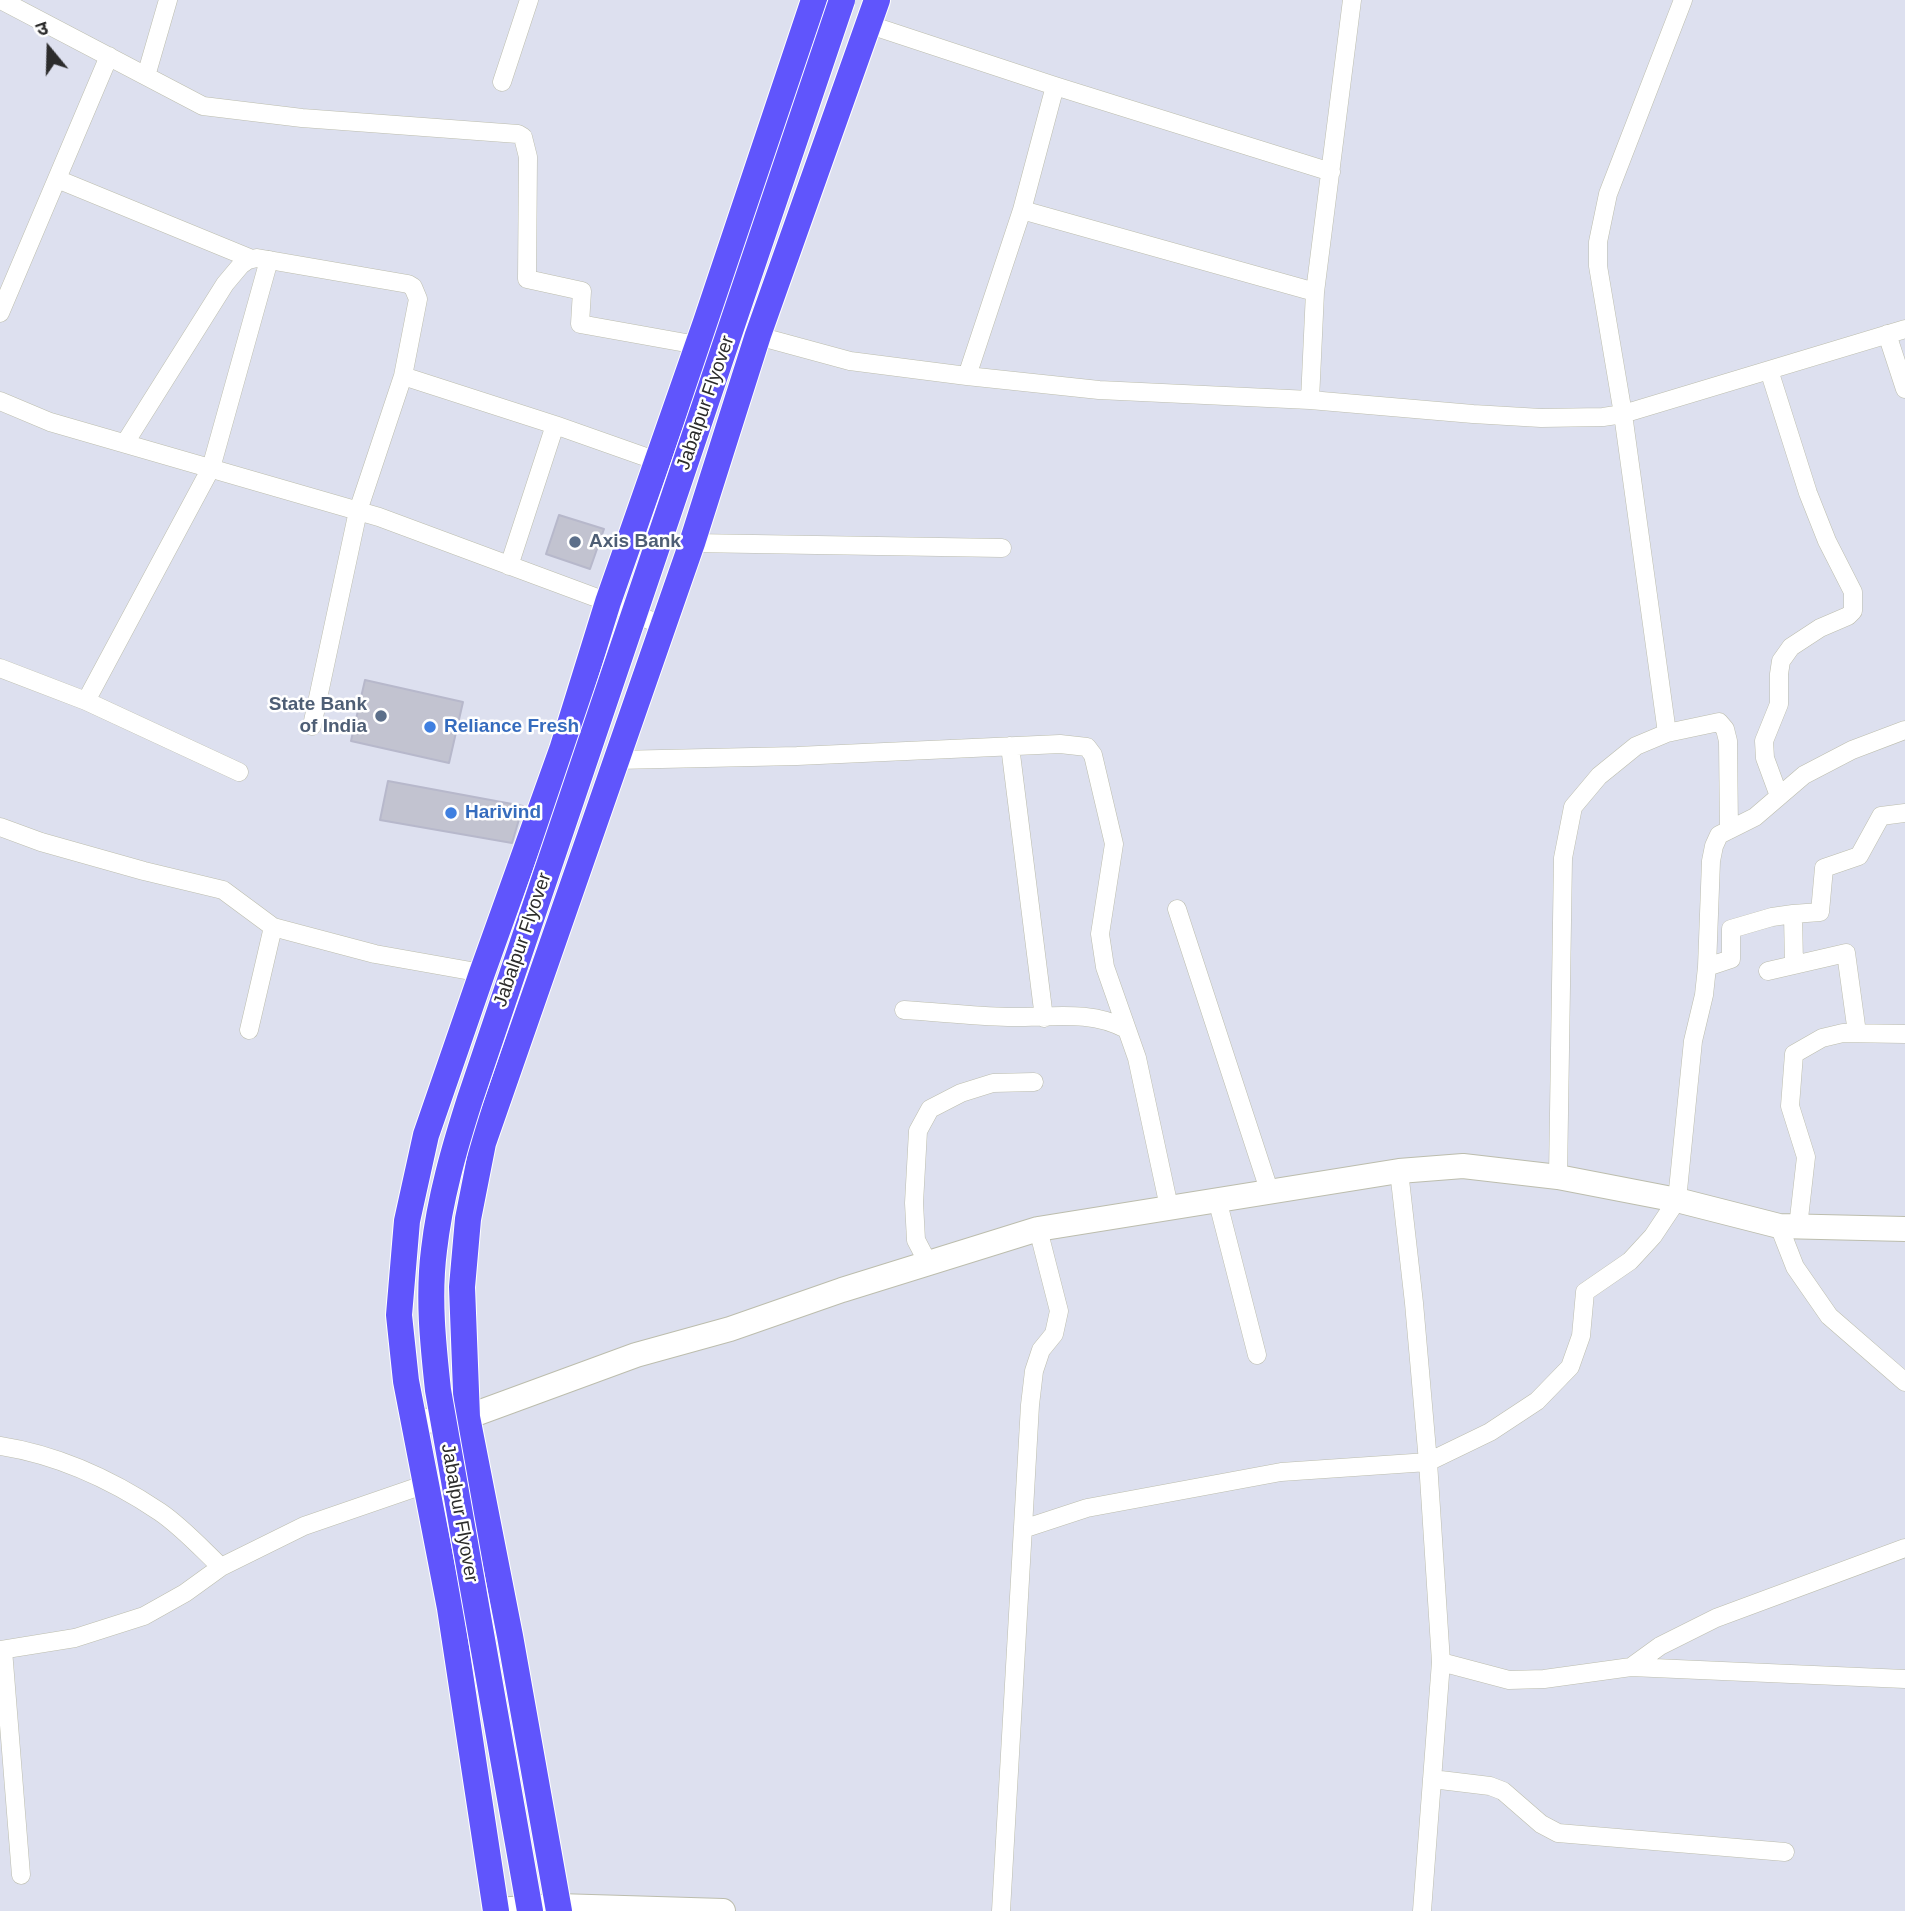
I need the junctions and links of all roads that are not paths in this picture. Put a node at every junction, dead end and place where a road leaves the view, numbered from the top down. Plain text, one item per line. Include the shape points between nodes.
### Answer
1 (1, 0) edge
2 (168, 0) edge
3 (528, 0) edge
4 (814, 0) edge
5 (842, 0) edge
6 (1352, 0) edge
7 (1683, 0) edge
8 (874, 12) edge
9 (109, 56) junction
10 (146, 76) junction
11 (502, 82) dead end
12 (1055, 86) junction
13 (1331, 172) junction
14 (57, 179) junction
15 (1022, 210) junction
16 (260, 260) junction
17 (1315, 292) junction
18 (0, 313) edge
19 (1905, 329) edge
20 (702, 333) junction
21 (1887, 334) junction
22 (758, 335) junction
23 (1769, 370) junction
24 (403, 376) junction
25 (967, 376) junction
26 (1905, 389) edge
27 (1310, 400) junction
28 (0, 401) edge
29 (1623, 414) junction
30 (555, 425) junction
31 (125, 443) junction
32 (657, 461) junction
33 (211, 468) junction
34 (358, 511) junction
35 (692, 543) junction
36 (1002, 548) dead end
37 (509, 566) junction
38 (608, 602) junction
39 (663, 626) junction
40 (0, 668) edge
41 (86, 701) junction
42 (312, 726) dead end
43 (1905, 730) edge
44 (1667, 733) junction
45 (1010, 746) junction
46 (616, 760) junction
47 (239, 772) dead end
48 (1779, 796) junction
49 (1905, 813) edge
50 (0, 827) edge
51 (1728, 830) junction
52 (1177, 909) dead end
53 (1793, 914) junction
54 (273, 927) junction
55 (1794, 965) junction
56 (1707, 967) junction
57 (1768, 971) dead end
58 (482, 973) junction
59 (904, 1010) dead end
60 (1044, 1018) junction
61 (1126, 1029) junction
62 (249, 1030) dead end
63 (1857, 1033) junction
64 (1905, 1034) edge
65 (1034, 1082) dead end
66 (1399, 1171) junction
67 (1558, 1177) junction
68 (1269, 1191) junction
69 (1217, 1199) junction
70 (1677, 1200) junction
71 (1169, 1206) junction
72 (1789, 1226) junction
73 (1038, 1228) junction
74 (1905, 1229) edge
75 (928, 1263) junction
76 (1257, 1355) dead end
77 (1905, 1382) edge
78 (467, 1417) junction
79 (414, 1422) junction
80 (0, 1446) edge
81 (1428, 1462) junction
82 (477, 1471) junction
83 (426, 1484) junction
84 (1023, 1529) junction
85 (1905, 1548) edge
86 (222, 1567) junction
87 (1, 1650) edge
88 (1441, 1662) junction
89 (1631, 1667) junction
90 (1905, 1679) edge
91 (5, 1755) edge
92 (1432, 1780) junction
93 (1784, 1852) dead end
94 (20, 1875) dead end
95 (559, 1908) edge
96 (494, 1911) edge
97 (530, 1911) edge
98 (723, 1911) edge
99 (1001, 1911) edge
100 (1422, 1911) edge

1 - 9 street
2 - 10 street
3 - 11 street
4 - 20 main road
5 - 97 main road, Jabalpur Flyover, bridge via 470,1099 447,1173 433,1252 431,1318 438,1390
6 - 13 street
7 - 29 street via 1608,194 1598,242
8 - 12 street
8 - 22 main road
9 - 10 street
9 - 14 street
10 - 20 street via 203,106 518,134 528,157 527,279 582,291 580,324
12 - 13 street
12 - 15 street
13 - 17 street
14 - 16 street
14 - 18 street
15 - 17 street
15 - 25 street
16 - 24 street via 413,287 418,299
16 - 31 street via 241,265 225,284
16 - 33 street
17 - 27 street
19 - 21 street
20 - 22 street
20 - 32 main road
21 - 23 street
21 - 26 street
22 - 25 street via 850,360
22 - 35 main road
23 - 29 street
23 - 48 street via 1808,493 1855,601 1847,617 1791,647 1782,661 1779,704 1764,741 1765,758
24 - 30 street
24 - 34 street
25 - 27 street via 1099,390
27 - 29 street via 1528,417
28 - 31 street via 50,422
29 - 44 street
30 - 32 street
30 - 37 street
31 - 33 street
32 - 38 main road
33 - 34 street
33 - 41 street
34 - 37 street
34 - 42 street
35 - 36 street
35 - 39 main road
37 - 38 street
38 - 39 street
38 - 58 main road via 562,750
39 - 46 main road
40 - 41 street
41 - 47 street
43 - 48 street via 1804,775
44 - 51 street via 1719,722 1725,729
44 - 67 street via 1636,746 1599,776 1573,807 1563,858
45 - 46 street
45 - 60 street
45 - 61 street via 1077,744 1093,755 1114,844 1100,934 1105,967
46 - 78 main road via 483,1143 468,1219 462,1287
48 - 51 street via 1742,826
49 - 53 street via 1881,816 1860,856 1824,868 1820,912
50 - 54 street via 223,890
51 - 56 street via 1719,835 1713,853
52 - 68 street
53 - 55 street
53 - 56 street via 1731,929 1731,959
54 - 58 street via 375,954
54 - 62 street
55 - 57 street
55 - 63 street via 1846,953
56 - 70 street via 1693,1041
58 - 79 main road via 426,1135 407,1221 399,1315
59 - 60 street
60 - 61 street via 1098,1018
61 - 71 street via 1150,1110
63 - 64 street
63 - 72 street via 1822,1038 1794,1054 1790,1105 1806,1157
65 - 75 street via 993,1083 930,1109 918,1131 914,1203 916,1240
66 - 67 street via 1464,1166
66 - 68 street
66 - 81 street
67 - 70 street
68 - 69 street
69 - 71 street
69 - 76 street
70 - 72 street
70 - 81 street via 1630,1261 1586,1292 1581,1336 1570,1367 1537,1401 1489,1432
71 - 73 street
72 - 74 street
72 - 77 street via 1795,1267 1829,1316
73 - 75 street
73 - 84 street via 1059,1311 1054,1334 1041,1350 1034,1371
75 - 78 street via 730,1329 636,1354
78 - 79 street
78 - 82 main road
79 - 83 main road
80 - 86 street via 91,1472 162,1514
81 - 84 street via 1281,1472 1087,1508
81 - 88 street
82 - 83 street
82 - 95 main road
83 - 86 street via 304,1526
83 - 96 main road via 450,1608
84 - 99 street
85 - 89 street via 1717,1618 1660,1646
86 - 87 street via 185,1594 134,1620 75,1638
87 - 91 street
88 - 89 street via 1509,1680
88 - 92 street
89 - 90 street
91 - 94 street
92 - 93 street via 1503,1791 1541,1824 1577,1837
92 - 100 street
95 - 96 street
95 - 98 street

